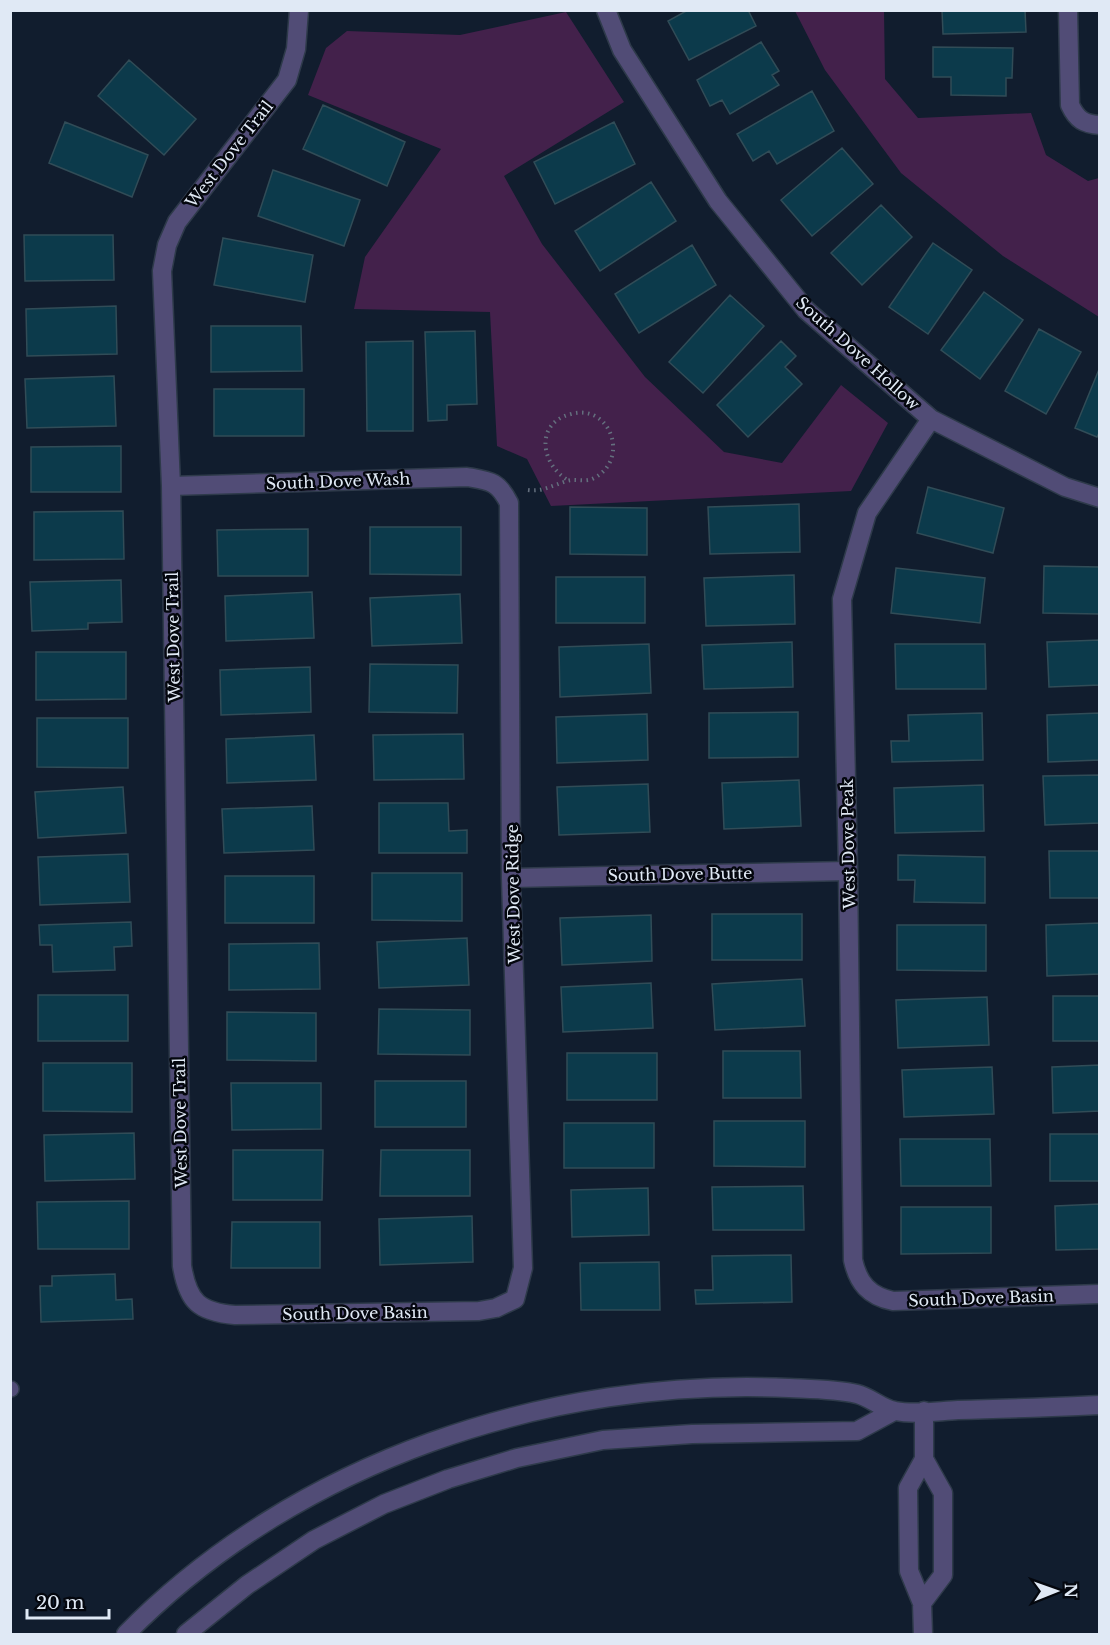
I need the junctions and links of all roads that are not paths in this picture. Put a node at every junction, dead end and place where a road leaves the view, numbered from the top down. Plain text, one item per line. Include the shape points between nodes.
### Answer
1 (299, 10) edge
2 (606, 10) edge
3 (1068, 10) edge
4 (1100, 125) edge
5 (931, 419) junction
6 (171, 486) junction
7 (502, 488) joint
8 (1100, 498) edge
9 (849, 871) junction
10 (512, 878) junction
11 (866, 1289) joint
12 (1100, 1294) edge
13 (515, 1299) joint
14 (195, 1303) joint
15 (1100, 1406) edge
16 (894, 1411) junction
17 (924, 1411) junction
18 (924, 1459) junction
19 (922, 1603) junction
20 (126, 1635) edge
21 (186, 1635) edge
22 (923, 1635) edge

1 - 6 street, West Dove Trail via 296,49 287,80 177,222 167,245 162,271
2 - 5 street, South Dove Hollow via 622,50 718,201 806,310
3 - 4 street via 1070,105 1076,117 1086,124
5 - 8 street, South Dove Hollow via 1065,487
5 - 9 street, West Dove Peak via 867,513 842,599
6 - 7 street, South Dove Wash via 467,477
6 - 14 street, West Dove Trail via 182,1266 185,1286
7 - 10 street, West Dove Ridge via 509,503 511,526
9 - 10 street, South Dove Butte
9 - 11 street, West Dove Peak via 853,1260 856,1276
10 - 13 street, West Dove Ridge via 523,1268
11 - 12 street, South Dove Basin via 877,1298 899,1302
13 - 14 street, South Dove Basin via 479,1311 235,1315 211,1311
15 - 17 street
16 - 17 street
16 - 20 street via 859,1394 788,1388 665,1391 576,1402 477,1426 374,1465 284,1511 213,1558 155,1605
16 - 21 street via 857,1431 603,1440 517,1458 447,1479 384,1504 314,1540 247,1585
17 - 18 street
18 - 19 street via 908,1488 909,1571
18 - 19 street via 943,1493 943,1575
19 - 22 street

